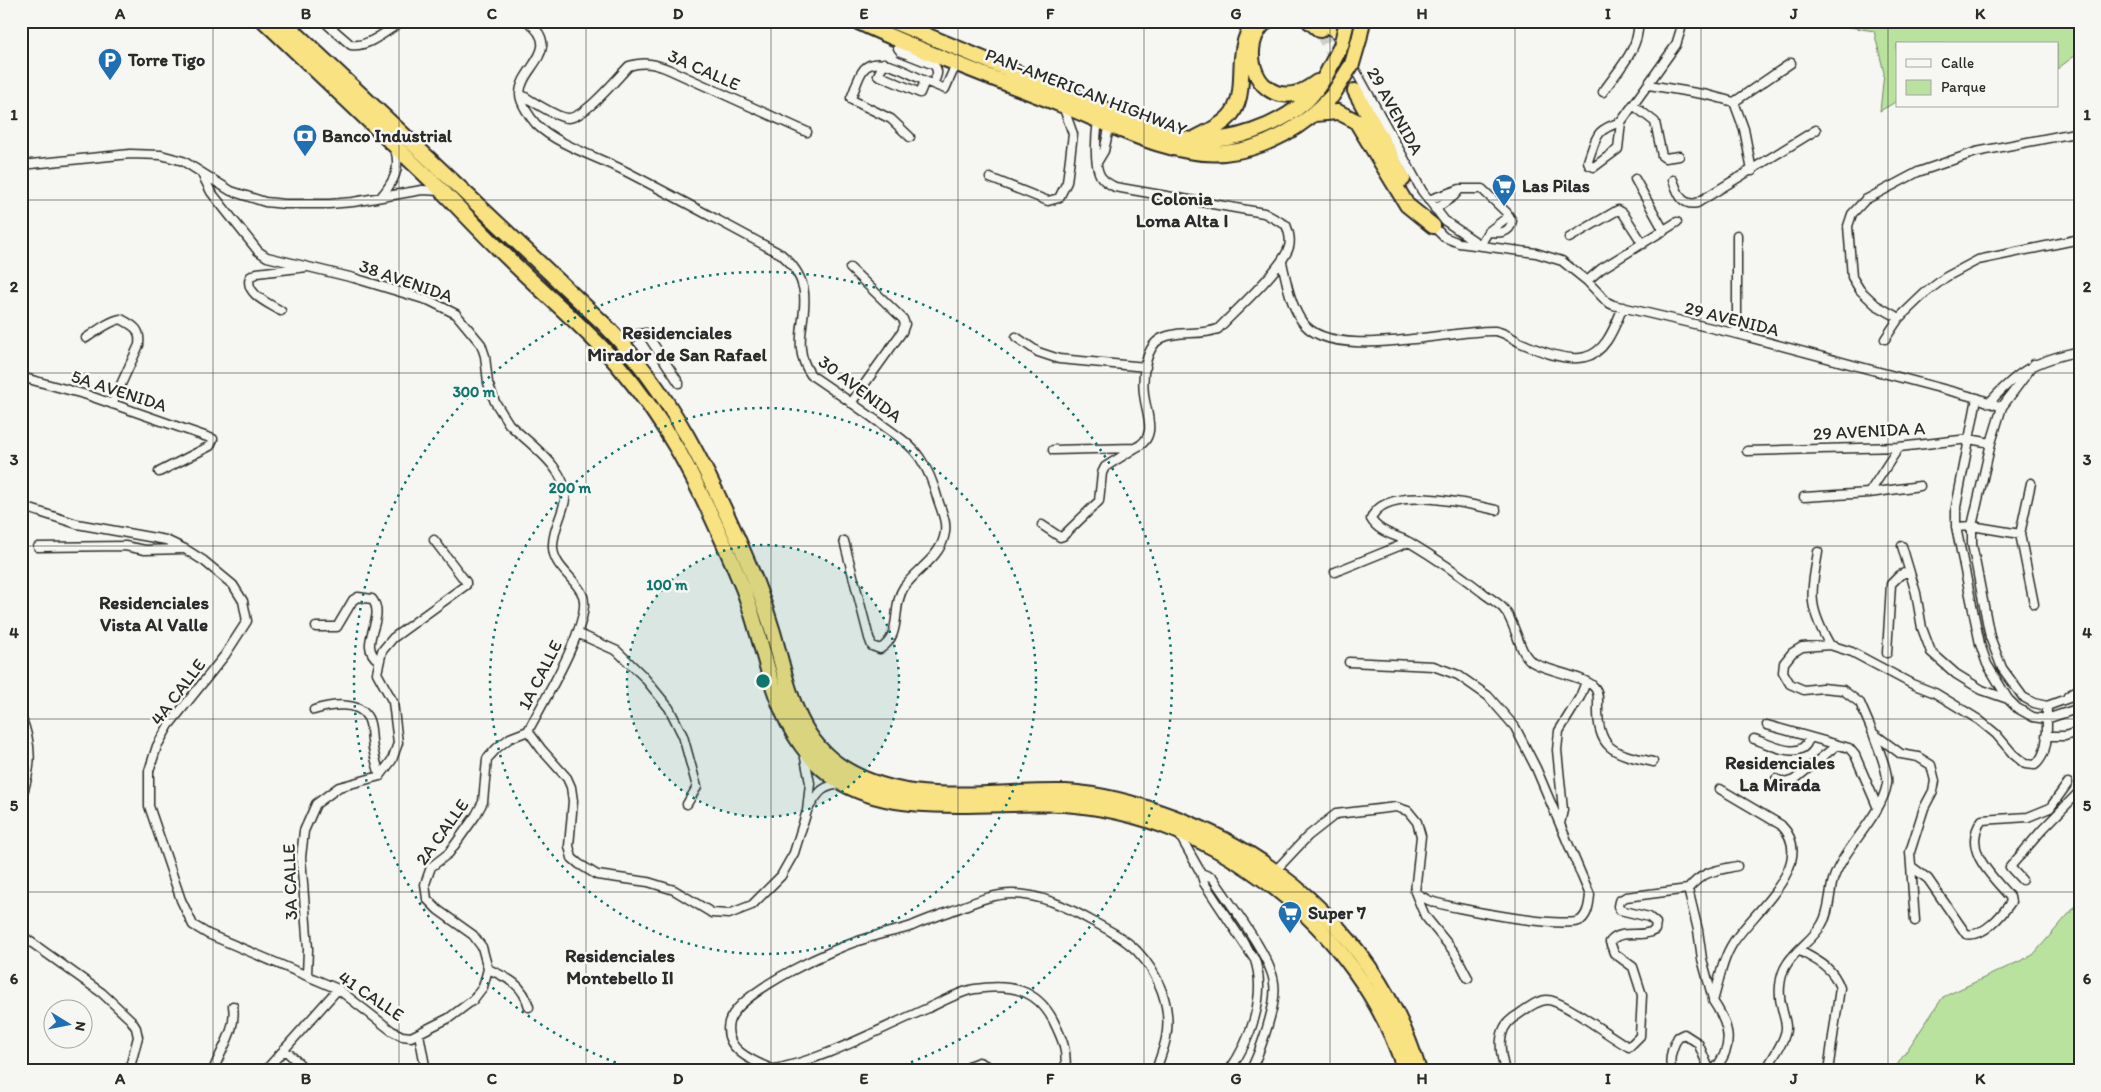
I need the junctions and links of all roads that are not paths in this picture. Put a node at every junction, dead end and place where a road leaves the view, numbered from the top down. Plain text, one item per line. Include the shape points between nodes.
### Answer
1 (264, 21) edge
2 (283, 21) edge
3 (403, 21) edge
4 (527, 21) edge
5 (856, 21) edge
6 (892, 21) edge
7 (1255, 21) edge
8 (1267, 21) edge
9 (1347, 21) edge
10 (1638, 21) edge
11 (1680, 21) edge
12 (1323, 24) edge
13 (328, 25) dead end
14 (1362, 26) edge
15 (938, 62) junction
16 (884, 63) junction
17 (960, 64) junction
18 (1791, 64) dead end
19 (1324, 78) junction
20 (929, 82) junction
21 (1649, 85) junction
22 (1355, 90) tunnel mouth
23 (1603, 92) dead end
24 (520, 94) junction
25 (1734, 102) junction
26 (1062, 105) junction
27 (1633, 105) junction
28 (1315, 114) junction
29 (1104, 122) junction
30 (1622, 122) junction
31 (1816, 130) dead end
32 (807, 132) dead end
33 (2080, 132) edge
34 (910, 137) dead end
35 (1192, 140) junction
36 (394, 145) junction
37 (1678, 156) dead end
38 (1098, 161) junction
39 (21, 165) edge
40 (1752, 171) junction
41 (202, 174) junction
42 (990, 178) dead end
43 (1635, 179) dead end
44 (1673, 180) dead end
45 (1460, 189) junction
46 (442, 191) junction
47 (381, 196) junction
48 (1428, 200) junction
49 (1435, 209) junction
50 (1678, 222) dead end
51 (1434, 226) junction
52 (1664, 231) junction
53 (1737, 235) dead end
54 (1569, 238) dead end
55 (2080, 239) edge
56 (492, 243) junction
57 (1643, 244) junction
58 (1480, 245) junction
59 (1282, 262) junction
60 (540, 263) junction
61 (309, 267) junction
62 (850, 268) dead end
63 (1587, 281) junction
64 (546, 296) junction
65 (1623, 308) junction
66 (281, 311) dead end
67 (1898, 318) junction
68 (604, 324) junction
69 (1737, 334) junction
70 (1016, 337) dead end
71 (86, 338) dead end
72 (1886, 339) dead end
73 (622, 343) junction
74 (2080, 351) edge
75 (2034, 364) junction
76 (1146, 367) junction
77 (21, 377) edge
78 (679, 383) dead end
79 (1977, 398) junction
80 (851, 403) junction
81 (1989, 403) junction
82 (112, 404) junction
83 (2002, 407) junction
84 (1969, 439) junction
85 (1991, 443) junction
86 (1898, 447) junction
87 (1135, 448) junction
88 (1054, 450) dead end
89 (1747, 452) dead end
90 (159, 472) dead end
91 (2031, 483) dead end
92 (1920, 486) dead end
93 (1869, 493) junction
94 (1804, 497) dead end
95 (21, 506) edge
96 (1496, 510) dead end
97 (1042, 525) dead end
98 (1972, 526) junction
99 (1956, 528) junction
100 (2020, 534) junction
101 (434, 540) dead end
102 (844, 541) dead end
103 (1409, 542) junction
104 (1902, 546) dead end
105 (38, 547) dead end
106 (186, 549) junction
107 (1818, 552) dead end
108 (1909, 571) junction
109 (1335, 572) dead end
110 (2034, 604) dead end
111 (316, 627) dead end
112 (577, 633) junction
113 (1830, 645) junction
114 (1886, 653) dead end
115 (379, 661) junction
116 (1349, 662) dead end
117 (1586, 682) junction
118 (2080, 688) edge
119 (2080, 694) edge
120 (2008, 699) junction
121 (2056, 704) junction
122 (2047, 706) junction
123 (2080, 708) edge
124 (314, 710) dead end
125 (21, 717) edge
126 (2046, 719) junction
127 (1767, 725) dead end
128 (528, 731) junction
129 (2080, 731) edge
130 (1873, 733) junction
131 (2046, 736) junction
132 (1809, 738) junction
133 (1754, 739) dead end
134 (1837, 745) junction
135 (804, 750) junction
136 (1653, 762) dead end
137 (380, 776) junction
138 (1776, 779) dead end
139 (2068, 783) dead end
140 (844, 784) junction
141 (1720, 789) dead end
142 (2080, 791) edge
143 (21, 798) edge
144 (687, 804) dead end
145 (1877, 806) junction
146 (807, 811) junction
147 (1560, 826) junction
148 (1176, 829) junction
149 (1226, 855) junction
150 (1737, 866) dead end
151 (1912, 867) junction
152 (1276, 870) junction
153 (1201, 873) junction
154 (2022, 880) dead end
155 (1688, 889) junction
156 (1415, 892) junction
157 (1914, 921) dead end
158 (21, 924) edge
159 (22, 935) edge
160 (1254, 942) junction
161 (1247, 947) junction
162 (1800, 951) junction
163 (488, 969) junction
164 (1271, 970) junction
165 (1260, 973) junction
166 (307, 975) junction
167 (1468, 978) dead end
168 (338, 989) junction
169 (1713, 1001) junction
170 (233, 1006) dead end
171 (529, 1007) dead end
172 (1254, 1015) junction
173 (1270, 1018) junction
174 (419, 1034) junction
175 (284, 1049) junction
176 (771, 1070) edge
177 (129, 1071) edge
178 (213, 1071) edge
179 (264, 1071) edge
180 (307, 1071) edge
181 (426, 1071) edge
182 (967, 1071) edge
183 (991, 1071) edge
184 (1065, 1071) edge
185 (1156, 1071) edge
186 (1229, 1071) edge
187 (1250, 1071) edge
188 (1405, 1071) edge
189 (1419, 1071) edge
190 (1505, 1071) edge
191 (1672, 1071) edge
192 (1711, 1071) edge
193 (1764, 1071) edge
194 (1828, 1071) edge

1 - 36 highway
2 - 60 highway
3 - 13 street via 356,46
4 - 24 street via 536,28 542,44
5 - 15 highway, PAN-AMERICAN HIGHWAY
6 - 35 highway, PAN-AMERICAN HIGHWAY via 1155,130
7 - 35 highway via 1244,42 1240,92 1234,111 1220,125
8 - 19 highway via 1258,31 1252,50 1260,83 1285,95 1305,90
9 - 19 highway, PAN-AMERICAN HIGHWAY, bridge via 1341,46
10 - 23 street via 1638,38
11 - 21 street via 1679,38
12 - 48 street, 29 AVENIDA
14 - 28 highway, PAN-AMERICAN HIGHWAY, bridge via 1352,64 1332,96
15 - 17 highway, PAN-AMERICAN HIGHWAY
15 - 20 street via 938,74
16 - 20 street
16 - 20 street via 878,75 920,93
16 - 34 street via 872,64 864,70 851,98 891,119
17 - 20 street via 945,89
17 - 26 highway, PAN-AMERICAN HIGHWAY
18 - 25 street
19 - 35 highway, PAN-AMERICAN HIGHWAY via 1306,101 1269,124 1226,138
21 - 25 street via 1708,94
21 - 27 street
22 - 51 highway via 1412,194
24 - 32 street, 3A CALLE via 568,118 581,114 629,66 647,63 670,70
24 - 80 street, 30 AVENIDA via 537,124 570,146 626,171 781,254 793,264 806,301 800,345 803,364 811,375
25 - 40 street via 1744,129
26 - 29 highway, PAN-AMERICAN HIGHWAY
26 - 42 street via 1073,134 1067,182 1059,198 1048,201
27 - 30 street
27 - 37 street via 1655,122 1663,158
28 - 29 highway, PAN-AMERICAN HIGHWAY via 1276,138 1225,153 1176,149
28 - 51 highway via 1338,112 1356,121 1407,205
29 - 38 street via 1104,151
29 - 38 street via 1095,150
30 - 30 street via 1607,126 1598,133 1589,165 1594,167 1618,149
31 - 40 street
33 - 67 street via 1976,152 1918,172 1865,200 1852,214 1848,226 1852,277 1876,305
36 - 46 highway
36 - 47 street via 398,168 392,183
38 - 59 street via 1102,179 1115,188 1272,216 1286,224 1290,235
39 - 41 street via 130,154 161,155 183,161
40 - 44 street via 1693,204 1682,200
41 - 47 street via 231,191 264,202 329,204
41 - 61 street, 38 AVENIDA via 210,192 258,251 274,260
43 - 52 street
45 - 48 street
45 - 49 street
45 - 58 street via 1482,189 1512,221 1506,231 1488,232
46 - 47 street via 422,190
46 - 56 highway
48 - 49 street, 29 AVENIDA
49 - 58 street, 29 AVENIDA via 1450,225
50 - 52 street
51 - 58 street, 29 AVENIDA via 1451,240
52 - 57 street
53 - 69 street
54 - 57 street via 1618,210
55 - 67 street via 1978,260 1946,277
56 - 60 highway via 504,245 532,272 539,270
56 - 64 highway
57 - 63 street
58 - 63 street, 29 AVENIDA via 1551,257 1570,266
59 - 65 street via 1300,319 1310,330 1343,341 1398,342 1457,332 1496,331 1561,356 1586,357 1606,343
59 - 76 street via 1218,329 1209,333 1161,338 1153,345
60 - 68 highway
61 - 66 street via 257,272 250,277 249,286 253,292
61 - 112 street, 38 AVENIDA via 444,307 456,314 481,344 488,382 503,416 557,469 563,481 565,499 553,548 558,563 583,595 585,610
62 - 80 street via 905,324
63 - 65 street, 29 AVENIDA via 1607,302
64 - 68 highway via 549,288 557,288 589,316
64 - 135 highway via 614,361 642,396 682,458 743,589 771,681 786,719
65 - 69 street, 29 AVENIDA
67 - 72 street
68 - 73 highway
69 - 79 street, 29 AVENIDA
70 - 76 street via 1038,352 1059,360
71 - 82 street via 112,320 121,319 138,330 139,345
73 - 78 street via 646,333
73 - 152 highway via 668,404 710,482 756,581 790,698 821,751 858,777 911,792 1067,792 1126,801 1214,834
74 - 75 street
75 - 81 street via 2010,380
75 - 83 street
76 - 87 street via 1144,388 1149,434
77 - 82 street, 5A AVENIDA
79 - 81 street, 29 AVENIDA
79 - 84 street
80 - 102 street, 30 AVENIDA via 900,437 919,456 931,476 945,522 945,536 938,550 903,589 892,638 880,649 872,646 868,638
81 - 83 street, 29 AVENIDA
82 - 90 street, 5A AVENIDA via 213,438 210,446
83 - 85 street
84 - 85 street, 29 AVENIDA A
84 - 86 street, 29 AVENIDA A
84 - 99 street via 1956,507
85 - 98 street
86 - 89 street, 29 AVENIDA A
86 - 93 street
87 - 88 street
87 - 97 street via 1106,467 1102,473 1099,501 1062,536
91 - 100 street
92 - 93 street
93 - 94 street
95 - 106 street, 4A CALLE via 77,524 166,540
96 - 103 street via 1444,499 1406,498 1380,507 1373,513 1371,519 1378,528
98 - 99 street
98 - 100 street
98 - 122 street via 1972,544 1990,637 2002,668 2023,697
99 - 120 street via 1980,644 1987,664
100 - 110 street
101 - 115 street via 466,585 393,638
103 - 109 street
103 - 117 street via 1503,608 1525,656 1533,663
104 - 108 street
105 - 106 street
106 - 166 street, 4A CALLE via 233,585 243,601 247,621 225,655 169,725 157,746 149,771 149,806 181,900 194,925 208,934
107 - 113 street via 1812,607
108 - 114 street via 1891,584
108 - 120 street via 1931,652 1956,674 1982,690
111 - 115 street via 337,627 352,600 358,597 372,599 377,611 369,650
112 - 128 street, 1A CALLE
112 - 144 street via 617,650 669,708 683,736 697,787
113 - 130 street via 1802,647 1784,663 1783,672 1790,684 1804,690 1843,690 1860,703
113 - 131 street via 1852,652 1958,707 1996,734 2025,764 2035,765 2042,759
115 - 137 street via 377,674 393,702 398,743 392,760
116 - 147 street via 1433,666 1458,675 1488,696 1515,727
117 - 136 street via 1594,687 1598,696 1600,736 1611,748 1627,756
117 - 147 street via 1558,731 1563,810
118 - 121 street
119 - 121 street
120 - 126 street via 2033,717
121 - 122 street
122 - 126 street
123 - 126 street
124 - 137 street via 329,705 348,706 367,716
125 - 143 street via 28,735 30,756
126 - 131 street
127 - 132 street
128 - 146 street via 571,787 573,801 568,846 572,858 596,875 648,882 674,890 712,913 728,914 752,904 781,876 794,853
128 - 163 street, 2A CALLE via 510,738 487,759 483,802 449,852 431,867 425,884 427,899 473,935 482,947
129 - 131 street via 2065,736
130 - 145 street via 1886,770 1887,784
130 - 151 street via 1901,754 1918,757 1931,766 1935,781 1914,835 1910,852
132 - 133 street via 1798,752
132 - 134 street
134 - 138 street via 1794,780 1785,783
134 - 145 street via 1849,748 1855,755
135 - 140 highway
135 - 146 street via 810,783
137 - 166 street, 3A CALLE via 339,787 316,804 304,831 301,857
139 - 151 street via 2050,808 2028,817 1982,820 1976,828 1980,862 2011,902 1978,934 1966,934 1928,878
140 - 146 street via 828,786 819,792
140 - 148 highway via 888,800 916,803 1064,804 1096,808 1123,812
141 - 169 street via 1781,825 1789,833 1794,846 1785,876 1733,943
142 - 154 street via 2010,867
145 - 162 street via 1833,880 1822,924
147 - 156 street via 1590,895 1589,909 1580,920 1570,923 1522,919 1429,901
148 - 149 highway
148 - 153 street
149 - 152 highway via 1265,875
149 - 188 highway via 1279,892 1340,951 1384,1016
150 - 155 street via 1712,871 1698,878
151 - 157 street
152 - 156 street via 1308,836 1336,814 1396,807 1413,815 1420,829
152 - 189 highway via 1318,907 1369,967 1398,1017
153 - 160 street via 1213,878
153 - 161 street via 1204,883
155 - 169 street
155 - 190 street via 1626,897 1619,901 1620,910 1649,917 1656,923 1650,934 1622,935 1610,942 1614,953 1633,967 1642,995 1640,1036 1629,1047 1560,1003 1548,999 1537,1002 1508,1022 1501,1037
156 - 167 street via 1425,916 1455,953
158 - 159 street
159 - 177 street via 102,993 131,1020 138,1036
160 - 161 street
160 - 164 street
161 - 165 street
162 - 193 street via 1787,964 1780,984 1786,1027 1784,1038
162 - 194 street via 1829,967 1840,988
163 - 171 street via 519,986
163 - 174 street via 483,987 473,1000
164 - 165 street
164 - 173 street via 1274,994
165 - 172 street
166 - 168 street, 41 CALLE
168 - 174 street, 41 CALLE via 392,1032 411,1037
168 - 175 street
169 - 192 street via 1723,1016 1728,1034 1721,1062
170 - 178 street via 235,1016 231,1030
172 - 173 street
172 - 186 street via 1240,1054
173 - 187 street
174 - 181 street
175 - 179 street
175 - 180 street
176 - 184 street via 797,1064 845,1045 973,989 1003,987 1026,991 1046,1008 1067,1056
176 - 185 street via 740,1054 729,1035 733,1013 742,1003 816,958 982,899 1011,894 1042,899 1077,913 1119,936 1147,962 1166,1006 1166,1038
182 - 183 street via 979,1062
191 - 192 street via 1674,1046 1678,1037 1684,1034 1698,1043

